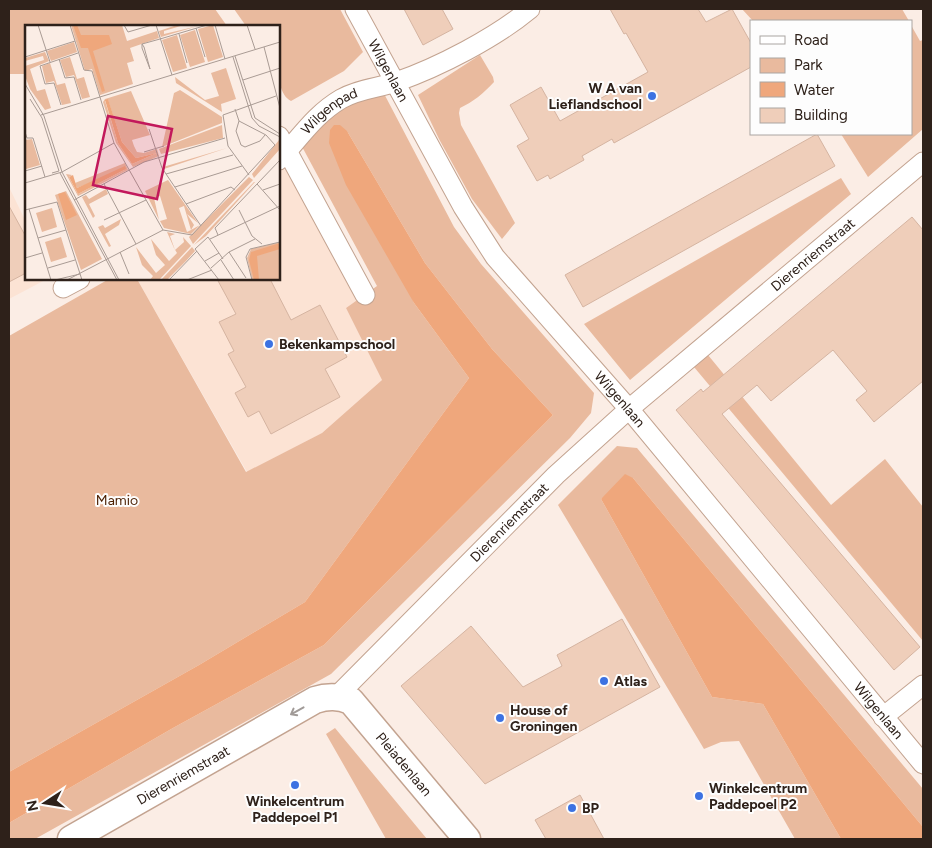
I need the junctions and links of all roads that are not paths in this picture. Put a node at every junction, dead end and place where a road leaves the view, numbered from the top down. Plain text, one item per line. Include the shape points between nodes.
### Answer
1 (355, 9) edge
2 (530, 9) edge
3 (395, 82) junction
4 (282, 149) edge
5 (923, 162) edge
6 (78, 280) edge
7 (64, 288) dead end
8 (365, 295) dead end
9 (629, 409) junction
10 (923, 684) edge
11 (336, 697) junction
12 (883, 717) junction
13 (923, 764) edge
14 (71, 839) edge
15 (467, 839) edge

1 - 3 street, Wilgenlaan
2 - 3 street, Wilgenpad via 494,35
3 - 4 street, Wilgenpad via 343,98 322,111
3 - 9 street, Wilgenlaan via 463,207 495,257
4 - 8 street
5 - 9 street, Dierenriemstraat
6 - 7 street
9 - 11 street, Dierenriemstraat via 556,475
9 - 12 street, Wilgenlaan
10 - 12 street
11 -> 14 street, Dierenriemstraat via 315,700
11 - 15 street, Pleiadenlaan via 351,701
12 - 13 street, Wilgenlaan

